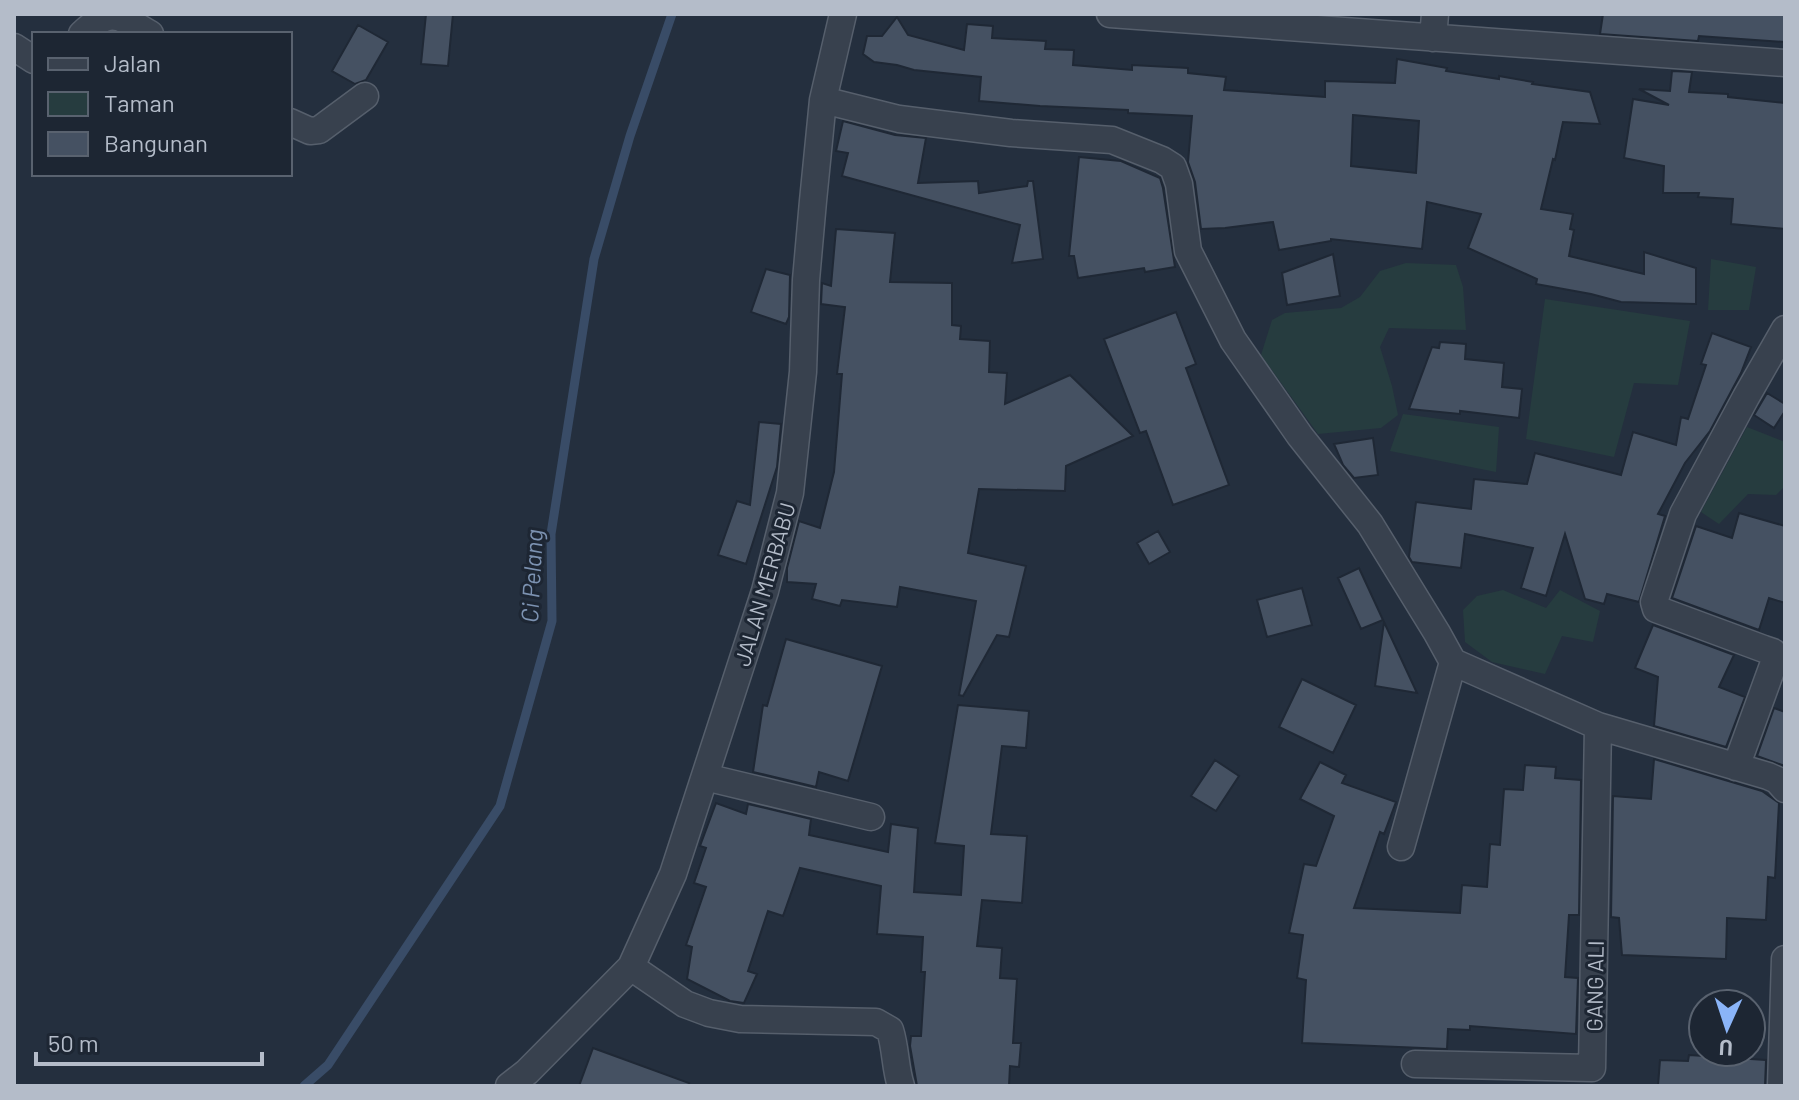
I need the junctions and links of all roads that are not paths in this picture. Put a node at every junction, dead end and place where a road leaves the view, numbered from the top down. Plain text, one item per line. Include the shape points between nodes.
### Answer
1 (843, 14) edge
2 (1110, 14) edge
3 (1434, 26) edge
4 (84, 32) edge
5 (147, 32) edge
6 (14, 47) edge
7 (32, 59) edge
8 (1785, 63) edge
9 (365, 96) dead end
10 (823, 100) junction
11 (292, 123) edge
12 (1785, 329) edge
13 (1453, 662) junction
14 (1598, 726) junction
15 (1736, 767) junction
16 (705, 777) junction
17 (1785, 789) edge
18 (871, 817) dead end
19 (1401, 847) dead end
20 (1785, 959) edge
21 (631, 967) junction
22 (1415, 1064) dead end
23 (1592, 1077) edge
24 (509, 1086) edge
25 (901, 1086) edge
26 (1781, 1086) edge

1 - 10 street, JALAN MERBABU
2 - 3 street
3 - 8 street
4 - 5 street via 98,20 115,16
6 - 7 street
9 - 11 street via 319,130
10 - 13 street via 899,119 1112,140 1173,167 1188,251 1233,340 1370,524
10 - 16 street, JALAN MERBABU via 790,493 765,591
12 - 15 street via 1683,514 1654,602 1656,609 1776,657
13 - 14 street
13 - 19 street
14 - 15 street
14 - 23 street, GANG ALI
15 - 17 street via 1777,780
16 - 18 street
16 - 21 street, JALAN MERBABU via 673,874
20 - 26 street
21 - 24 street, JALAN MERBABU
21 - 25 street via 685,1004 709,1013 740,1019 876,1022 890,1030
22 - 23 street, GANG ALI

